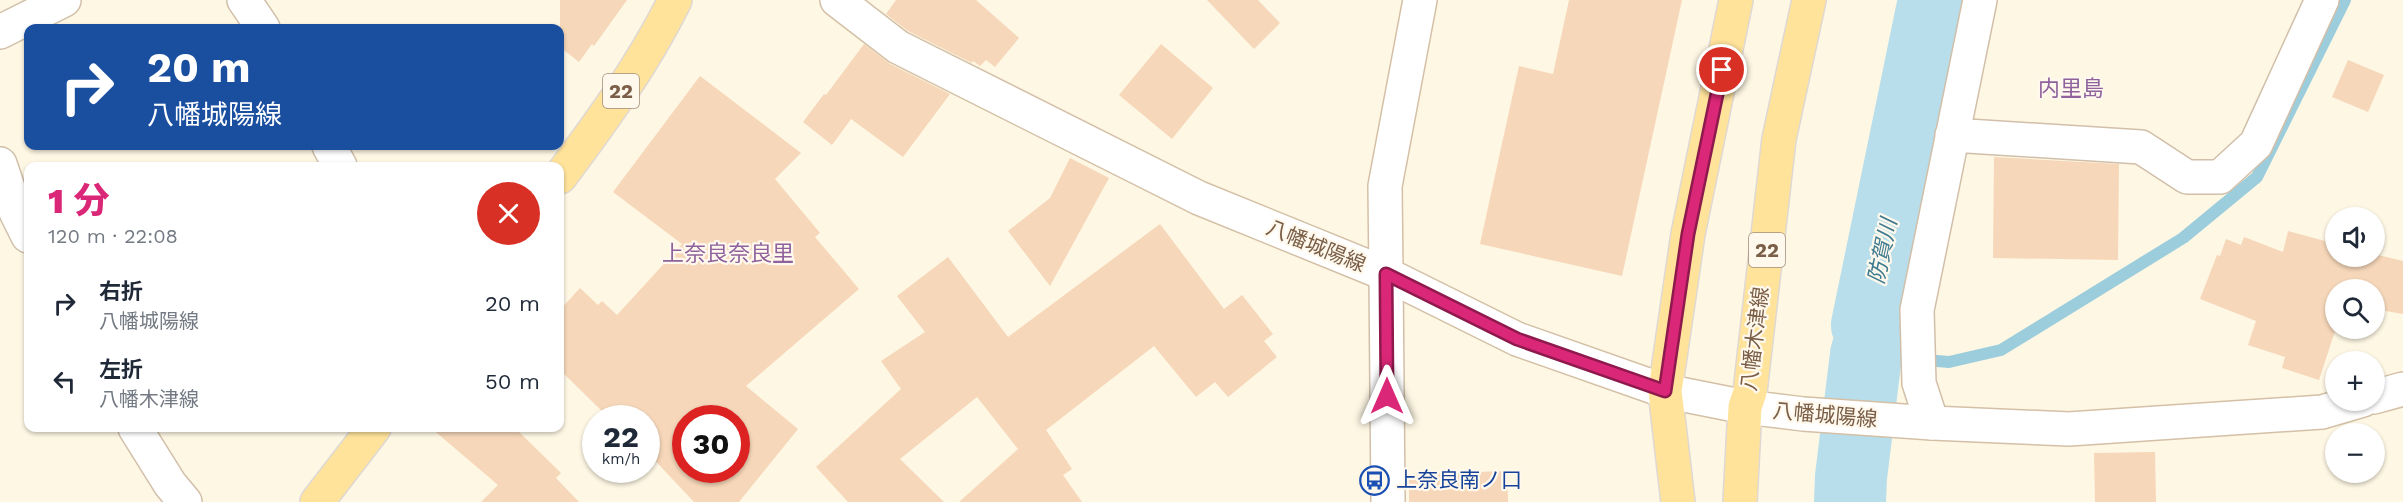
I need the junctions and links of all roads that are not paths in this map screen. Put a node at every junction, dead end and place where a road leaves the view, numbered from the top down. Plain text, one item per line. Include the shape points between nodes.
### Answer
1 (64, 0) edge
2 (244, 0) edge
3 (675, 0) edge
4 (837, 0) edge
5 (1420, 0) edge
6 (1736, 0) edge
7 (1809, 0) edge
8 (1980, 0) edge
9 (2322, 0) edge
10 (260, 24) edge
11 (0, 32) edge
12 (1952, 135) junction
13 (0, 164) edge
14 (564, 172) edge
15 (24, 228) edge
16 (1386, 274) junction
17 (2403, 389) edge
18 (1665, 391) junction
19 (2385, 394) edge
20 (1745, 407) junction
21 (2325, 411) edge
22 (1932, 423) junction
23 (138, 432) edge
24 (371, 432) edge
25 (185, 502) edge
26 (317, 502) edge
27 (1388, 502) edge
28 (1678, 502) edge
29 (1740, 502) edge

1 - 11 street
2 - 10 street
3 - 14 main road, 22 via 602,120
4 - 16 street, 八幡城陽線 via 898,47 1199,198
5 - 16 street via 1385,186
6 - 18 main road via 1688,234
7 - 20 main road, 八幡木津線 / 22 via 1779,140 1750,392
8 - 12 street
9 - 12 street via 2256,144 2220,177 2187,177 2140,147
12 - 22 street via 1917,310 1918,383
13 - 15 street
16 - 18 street, 八幡城陽線 via 1517,339
16 - 27 street
17 - 19 street
18 - 20 street, 八幡城陽線
18 - 28 main road
20 - 22 street, 八幡城陽線
20 - 29 main road, 八幡木津線 / 22
21 - 22 street, 八幡城陽線 via 2069,429
23 - 25 street
24 - 26 main road

